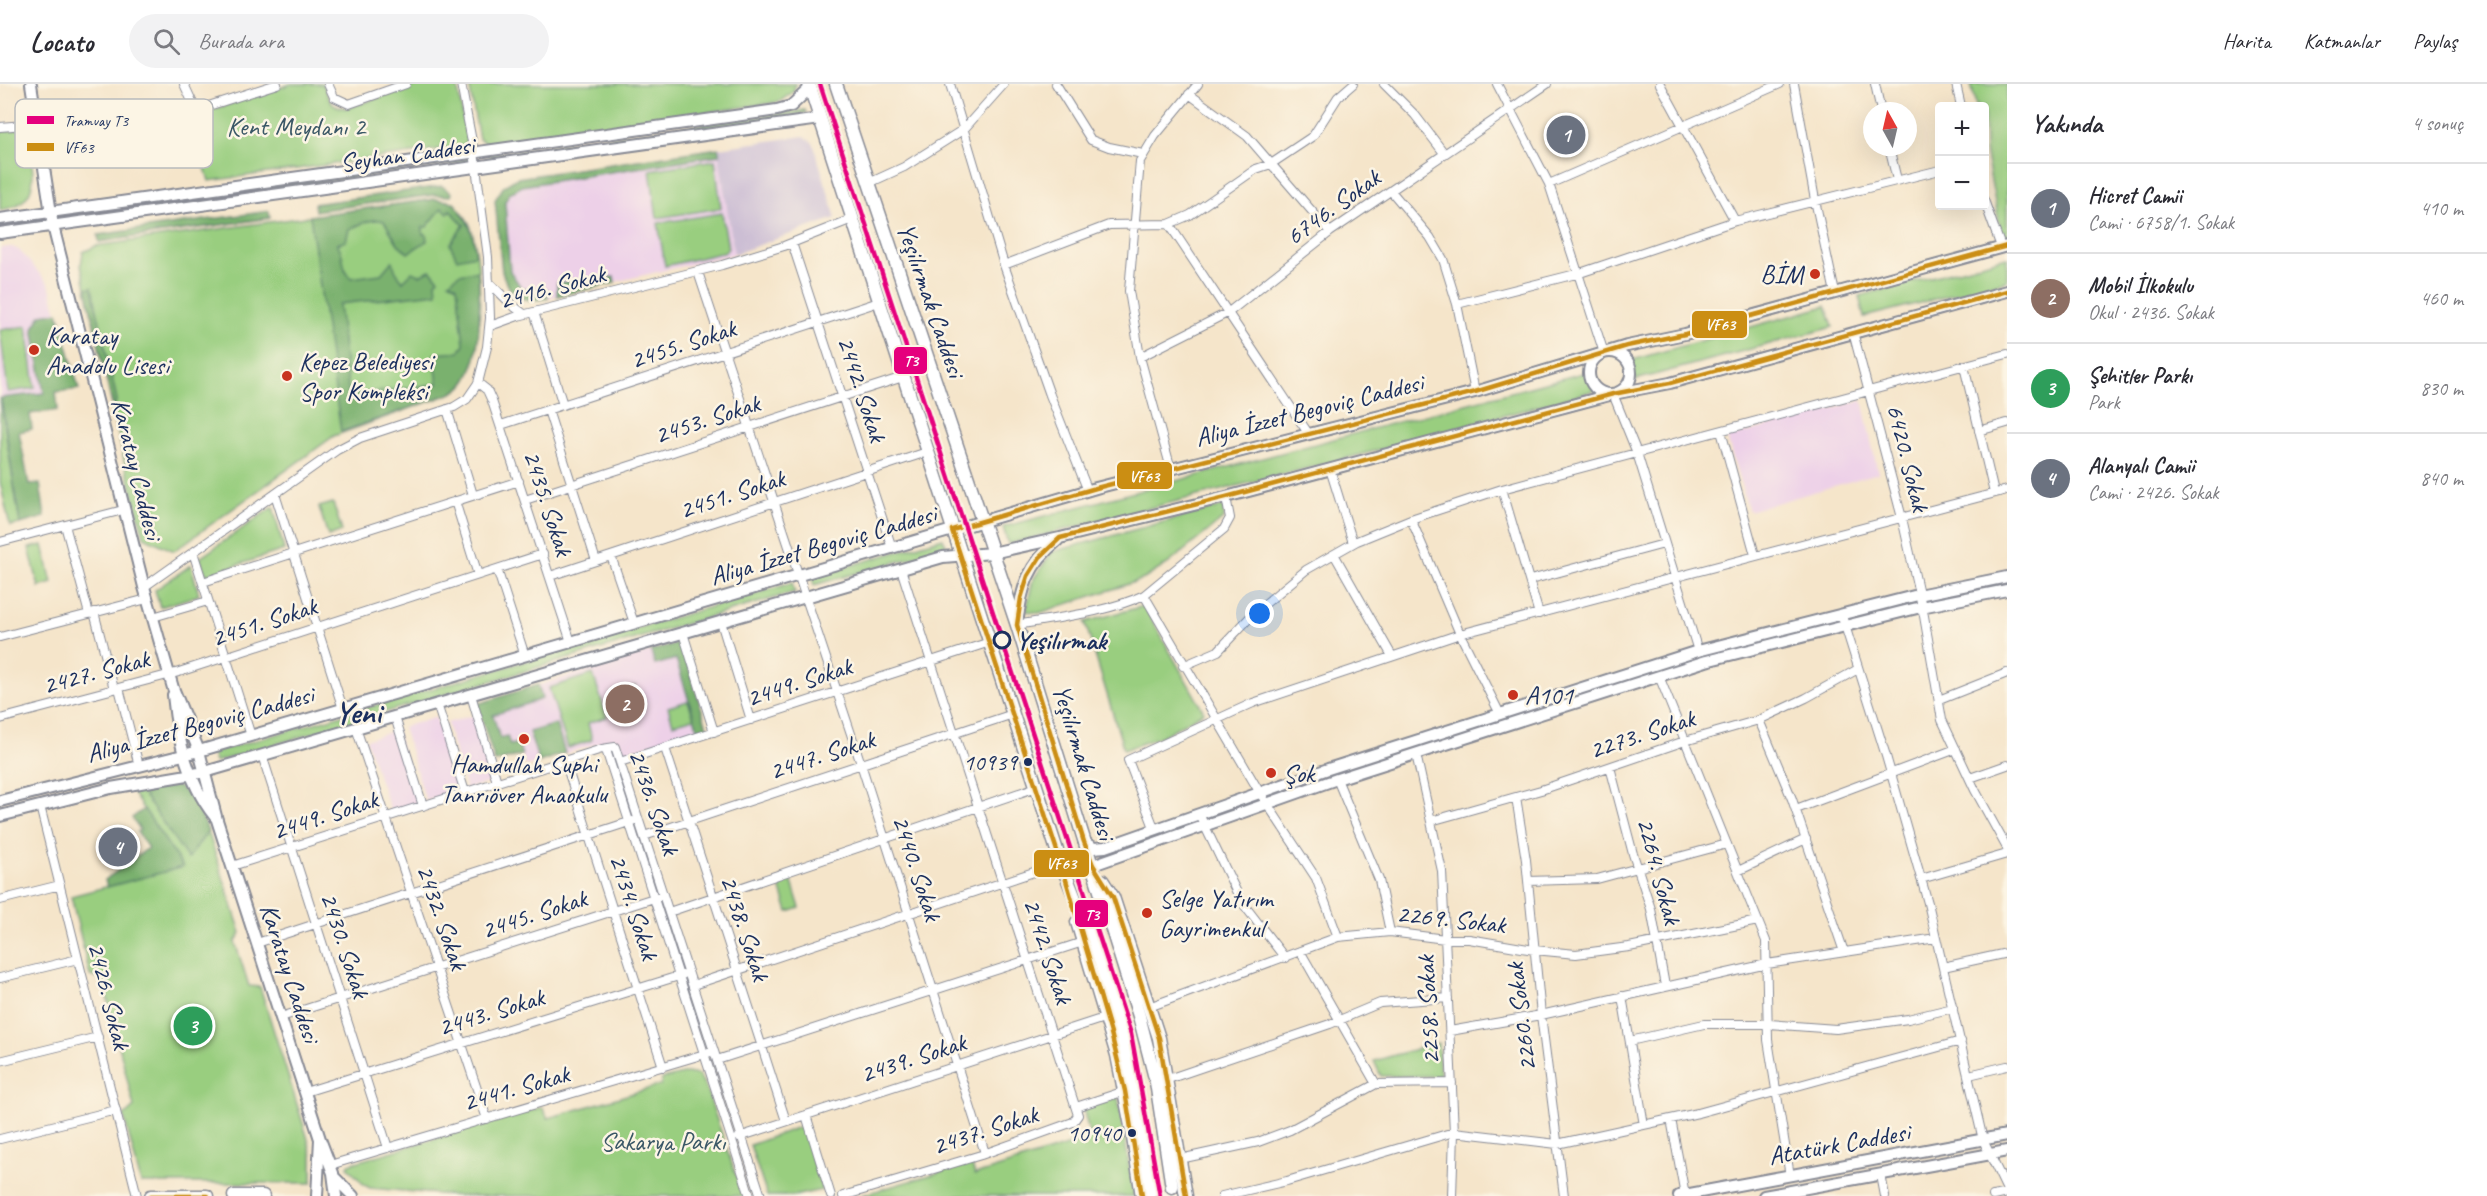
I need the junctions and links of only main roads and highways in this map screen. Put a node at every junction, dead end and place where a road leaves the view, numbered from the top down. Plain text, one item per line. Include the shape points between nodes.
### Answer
1 (31, 84) edge
2 (836, 84) edge
3 (810, 86) edge
4 (33, 99) edge
5 (820, 119) junction
6 (43, 168) edge
7 (50, 212) junction
8 (0, 219) edge
9 (53, 226) junction
10 (0, 233) edge
11 (2004, 246) edge
12 (2007, 291) edge
13 (1604, 353) junction
14 (1613, 394) junction
15 (982, 522) junction
16 (952, 530) junction
17 (1060, 538) junction
18 (992, 553) junction
19 (960, 554) junction
20 (2007, 577) edge
21 (2007, 590) edge
22 (1844, 621) junction
23 (1017, 626) junction
24 (173, 688) junction
25 (199, 751) junction
26 (184, 754) junction
27 (206, 772) junction
28 (191, 776) junction
29 (0, 801) edge
30 (0, 816) edge
31 (217, 820) junction
32 (1084, 842) junction
33 (1061, 863) junction
34 (1093, 865) junction
35 (2007, 1136) edge
36 (320, 1139) junction
37 (2007, 1152) edge
38 (333, 1177) junction
39 (1172, 1187) dead end
40 (1146, 1193) edge
41 (1793, 1193) edge
42 (1682, 1195) edge
43 (151, 1196) edge
44 (207, 1196) edge
45 (234, 1196) edge
46 (263, 1196) edge
47 (317, 1196) edge
48 (336, 1196) edge
49 (353, 1196) edge
50 (1186, 1196) edge
51 (1764, 1196) edge

1 - 4 main road, Karatay Caddesi
2 - 15 main road, Yeşilırmak Caddesi
3 - 5 main road, Yeşilırmak Caddesi
3 - 7 main road, Seyhan Caddesi via 791,106 777,110
5 - 9 main road, Seyhan Caddesi
5 - 16 main road, Yeşilırmak Caddesi
6 - 7 main road, Karatay Caddesi
7 - 8 main road, Seyhan Caddesi
7 - 9 main road, Karatay Caddesi
9 - 10 main road, Seyhan Caddesi
9 - 24 main road, Karatay Caddesi via 123,510
11 - 13 main road, Aliya İzzet Begoviç Caddesi
12 - 14 main road, Aliya İzzet Begoviç Caddesi via 1670,383
13 - 14 main road via 1593,361 1590,381 1599,391
13 - 14 main road via 1618,353 1631,368 1625,388
13 - 15 main road, Aliya İzzet Begoviç Caddesi via 1475,392 1088,490
14 - 17 main road, Aliya İzzet Begoviç Caddesi
15 - 16 main road, Aliya İzzet Begoviç Caddesi
15 - 18 main road, Yeşilırmak Caddesi
16 - 19 main road, Yeşilırmak Caddesi
16 - 25 main road, Aliya İzzet Begoviç Caddesi
17 - 18 main road, Aliya İzzet Begoviç Caddesi
17 - 23 main road via 1032,569 1021,594
18 - 19 main road, Aliya İzzet Begoviç Caddesi
18 - 23 main road, Yeşilırmak Caddesi
19 - 27 main road, Aliya İzzet Begoviç Caddesi
19 - 33 main road, Yeşilırmak Caddesi
20 - 22 main road via 1918,595
21 - 22 main road
22 - 32 main road via 1698,651 1105,847 1094,848
22 - 34 main road via 1336,779
23 - 32 main road, Yeşilırmak Caddesi
24 - 25 main road, Karatay Caddesi
24 - 26 main road, Karatay Caddesi
25 - 26 main road, Aliya İzzet Begoviç Caddesi
25 - 27 main road, Karatay Caddesi
26 - 28 main road, Karatay Caddesi
26 - 29 main road, Aliya İzzet Begoviç Caddesi
27 - 28 main road, Aliya İzzet Begoviç Caddesi
27 - 31 main road, Karatay Caddesi
28 - 30 main road, Aliya İzzet Begoviç Caddesi via 129,784
28 - 31 main road, Karatay Caddesi
31 - 36 main road, Karatay Caddesi
32 - 34 main road, Yeşilırmak Caddesi
33 - 40 main road via 1107,1017
33 - 40 main road via 1090,936 1119,1028 1136,1100
34 - 39 main road, Yeşilırmak Caddesi via 1148,1046
34 - 50 main road via 1113,897 1159,1038
35 - 42 main road, Atatürk Caddesi
36 - 38 main road, Karatay Caddesi
36 - 47 main road, Karatay Caddesi
37 - 41 main road, Atatürk Caddesi
38 - 48 main road, Karatay Caddesi
38 - 49 main road
41 - 51 main road, Atatürk Caddesi
43 - 44 main road
45 - 46 main road

